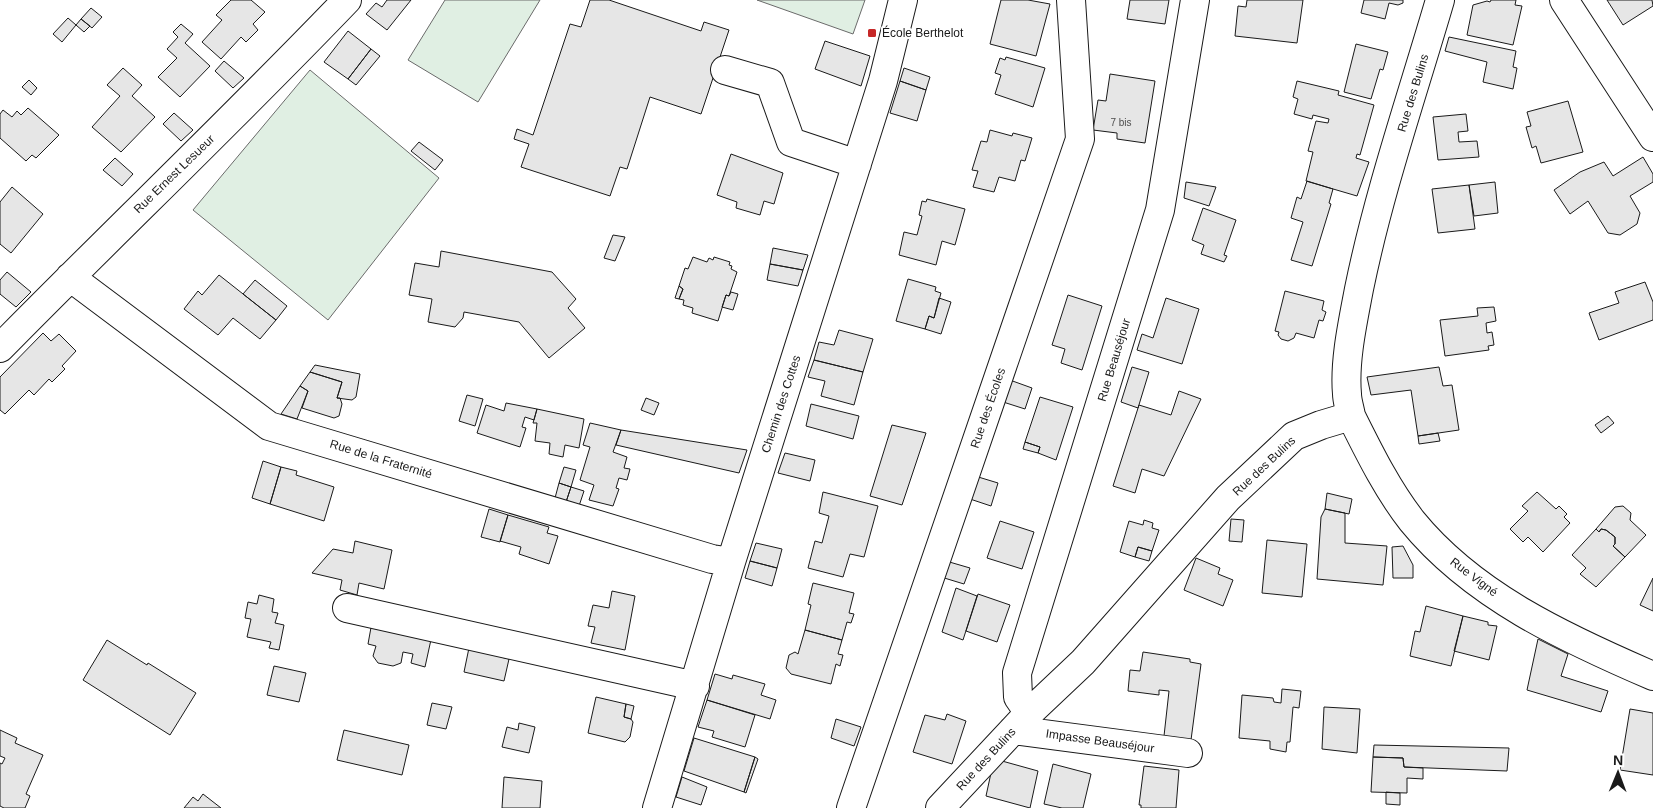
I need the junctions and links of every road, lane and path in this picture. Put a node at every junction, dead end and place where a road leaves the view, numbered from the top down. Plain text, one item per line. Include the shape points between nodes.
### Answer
1 (348, 0) edge
2 (903, 0) edge
3 (1071, 0) edge
4 (1195, 0) edge
5 (1440, 0) edge
6 (1564, 0) edge
7 (725, 70) dead end
8 (1653, 137) edge
9 (858, 164) junction
10 (70, 277) junction
11 (0, 348) edge
12 (1351, 416) junction
13 (731, 562) junction
14 (347, 608) dead end
15 (1653, 676) edge
16 (695, 686) junction
17 (1021, 721) junction
18 (1188, 753) dead end
19 (658, 808) edge
20 (851, 808) edge
21 (940, 808) edge

1 - 10 street, Rue Ernest Lesueur
2 - 9 street, Chemin des Cottes
3 - 20 street, Rue des Écoles via 1080,139
4 - 17 street, Rue Beauséjour via 1160,210 1017,673
5 - 12 street, Rue des Bulins via 1364,263 1346,373
6 - 8 street
7 - 9 street via 770,82 791,142
9 - 13 street, Chemin des Cottes
10 - 11 street, Rue Ernest Lesueur
10 - 13 street, Rue de la Fraternité via 269,426
12 - 15 street, Rue Vigné via 1371,458 1401,505 1437,549 1520,610
12 - 17 street, Rue des Bulins via 1294,436 1228,498 1083,662
13 - 16 street, Chemin des Cottes
14 - 16 street
16 - 19 street, Chemin des Cottes
17 - 18 street, Impasse Beauséjour
17 - 21 street, Rue des Bulins

